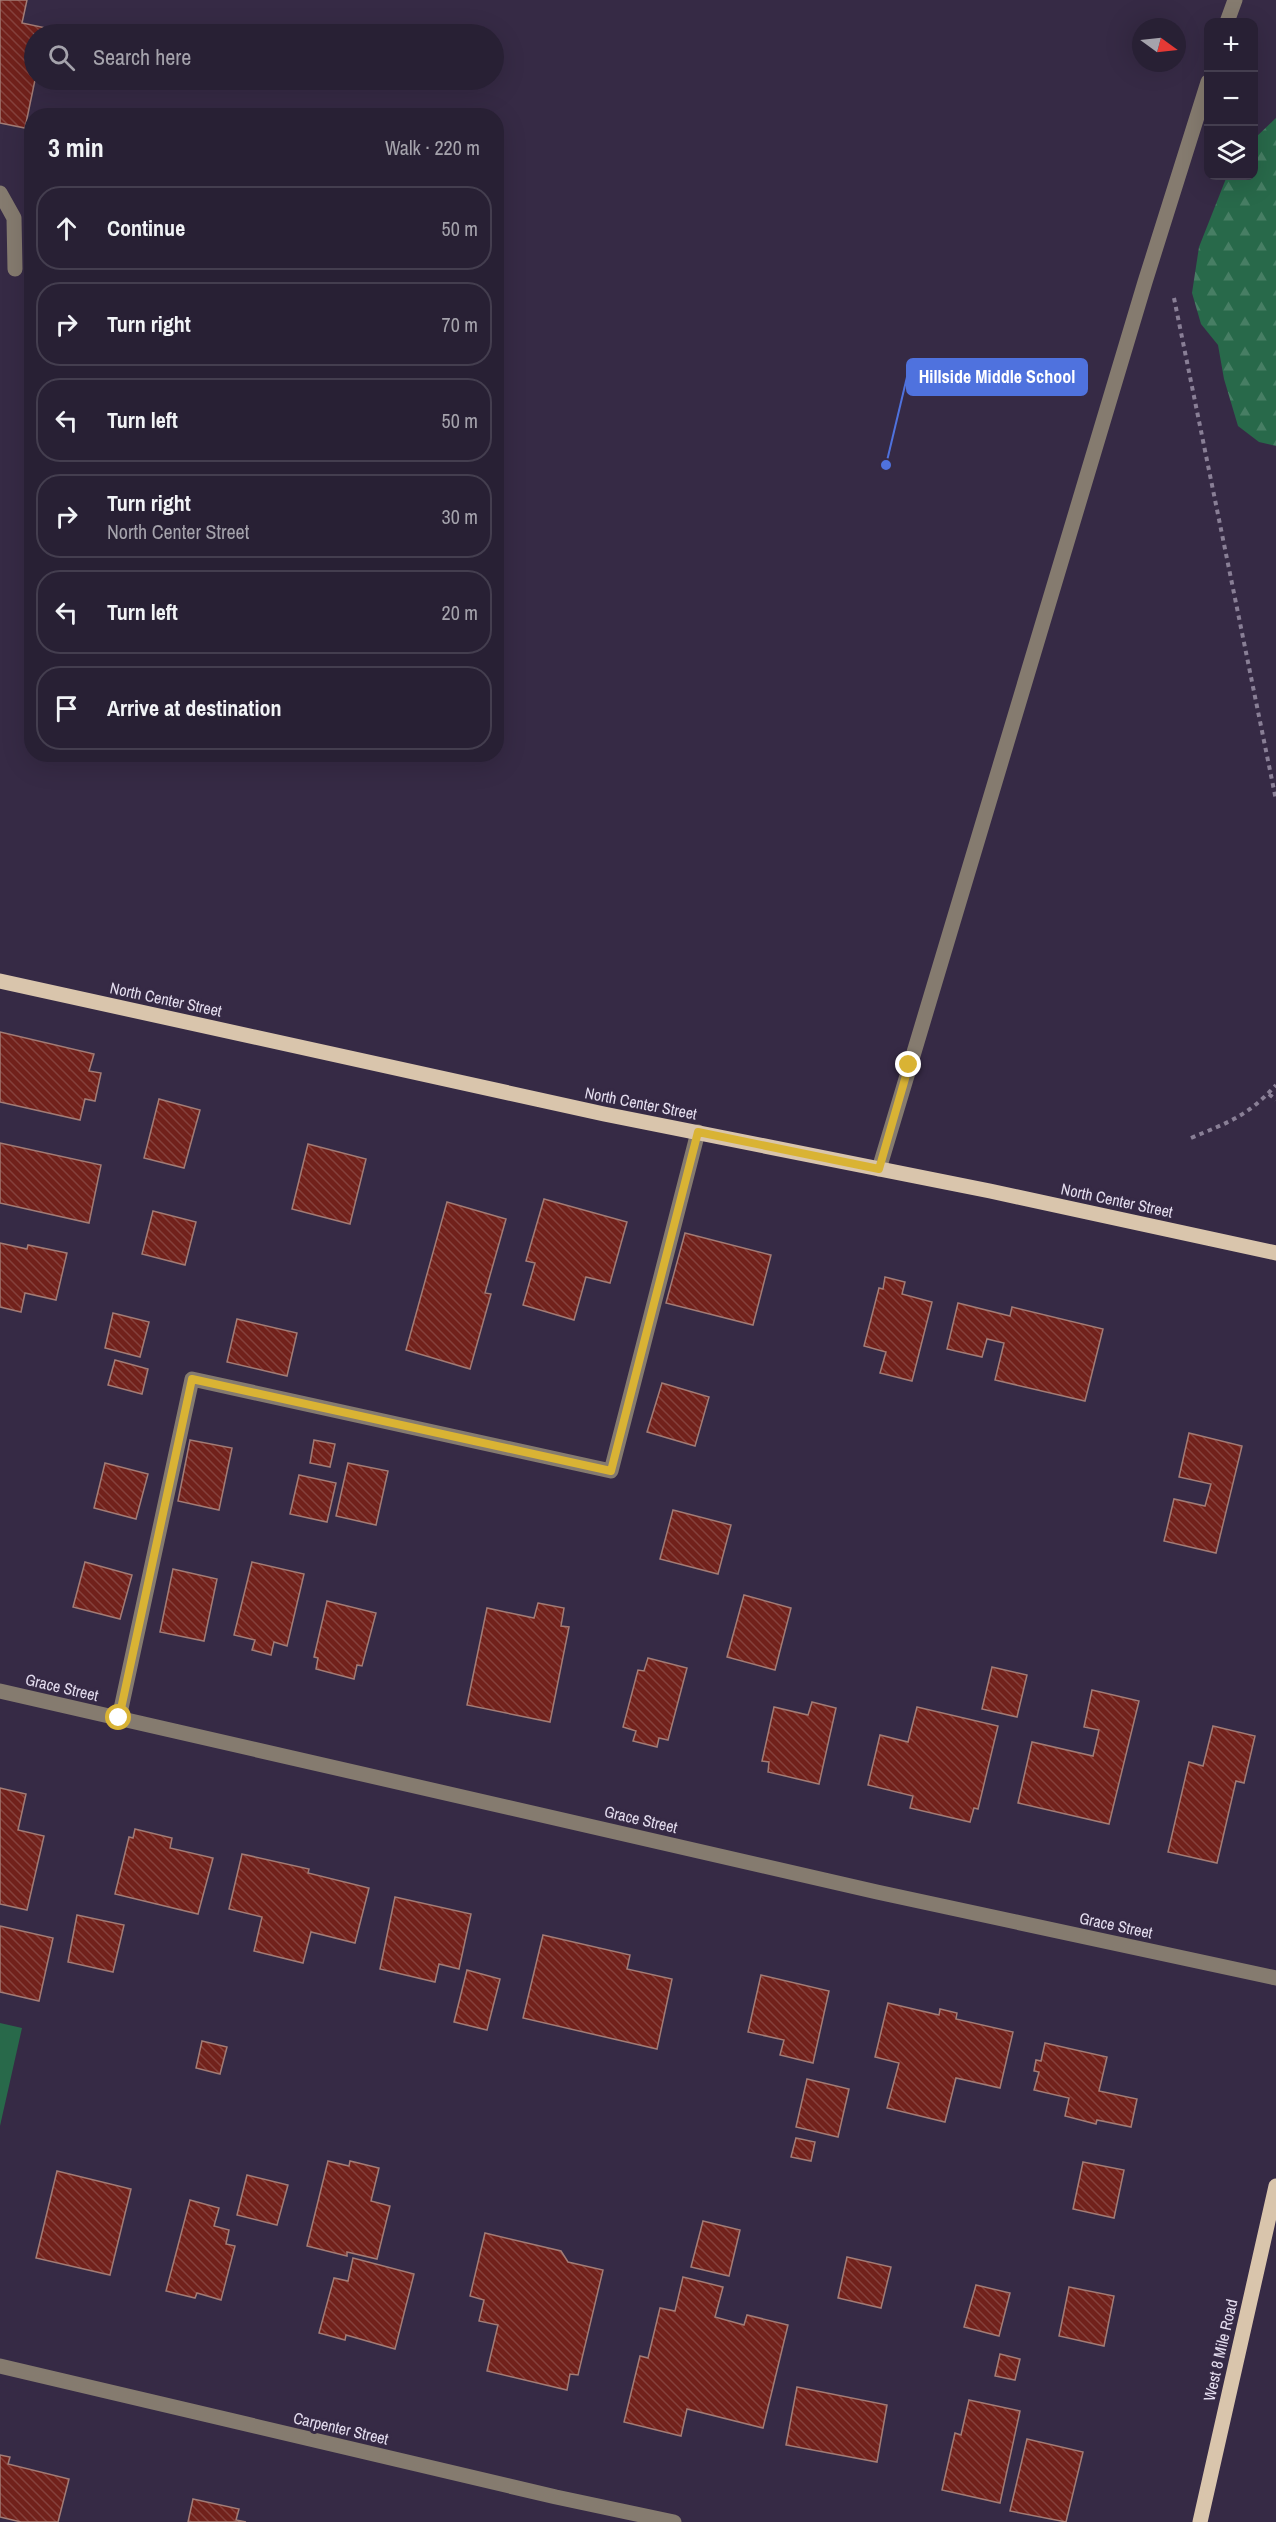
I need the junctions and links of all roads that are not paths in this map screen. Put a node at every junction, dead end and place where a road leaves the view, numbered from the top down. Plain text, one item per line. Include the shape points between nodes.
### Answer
1 (1235, 0) edge
2 (1228, 18) edge
3 (1204, 98) edge
4 (0, 193) edge
5 (15, 269) dead end
6 (0, 981) edge
7 (698, 1132) junction
8 (879, 1169) junction
9 (1276, 1253) edge
10 (0, 1691) edge
11 (119, 1718) junction
12 (1276, 1978) edge
13 (1276, 2186) edge
14 (0, 2366) edge
15 (674, 2522) edge
16 (1200, 2522) edge

1 - 2 street
3 - 8 street
4 - 5 street via 14,218
6 - 7 main road, North Center Street
7 - 8 main road, North Center Street
7 - 11 street via 611,1471 192,1379
8 - 9 main road, North Center Street
10 - 11 street, Grace Street
11 - 12 street, Grace Street via 877,1892
13 - 16 main road, West 8 Mile Road
14 - 15 street, Carpenter Street

